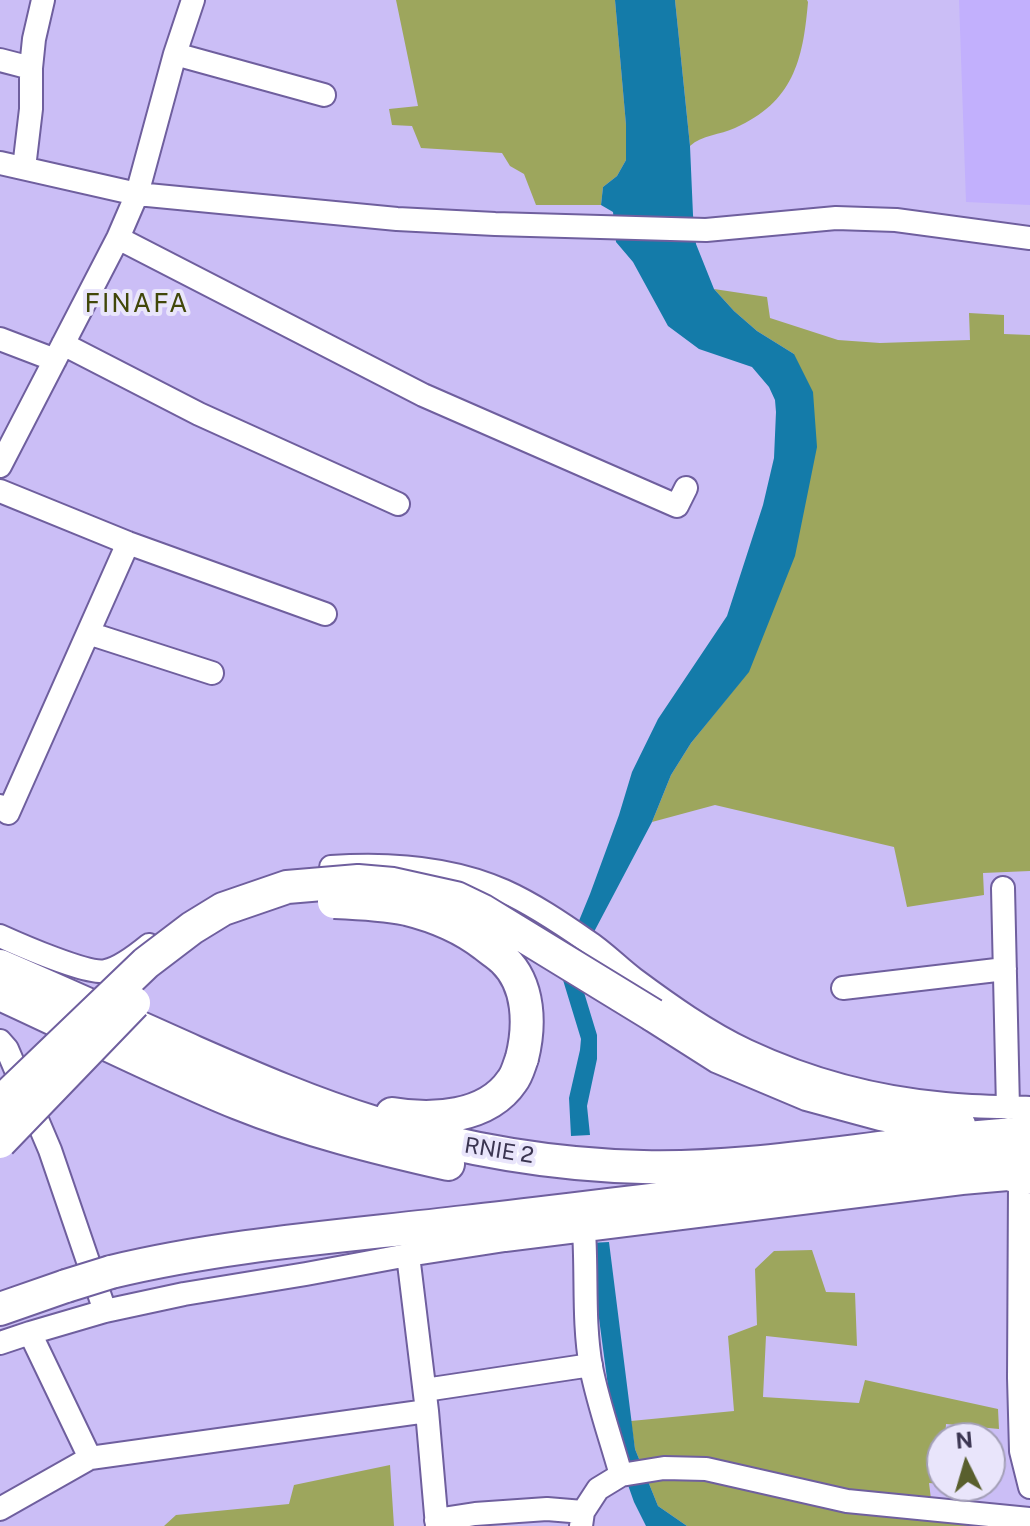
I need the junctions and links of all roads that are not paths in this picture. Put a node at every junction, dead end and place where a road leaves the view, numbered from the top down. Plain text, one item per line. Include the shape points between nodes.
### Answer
1 (43, 0) edge
2 (193, 0) edge
3 (175, 54) junction
4 (0, 60) edge
5 (31, 68) junction
6 (324, 95) dead end
7 (0, 163) edge
8 (24, 168) junction
9 (137, 194) junction
10 (118, 238) junction
11 (1030, 238) edge
12 (0, 339) edge
13 (59, 352) junction
14 (0, 466) edge
15 (686, 488) dead end
16 (0, 491) edge
17 (398, 504) dead end
18 (128, 543) junction
19 (325, 614) dead end
20 (88, 633) junction
21 (212, 673) dead end
22 (0, 806) edge
23 (1003, 888) dead end
24 (0, 936) edge
25 (0, 966) edge
26 (1005, 969) junction
27 (843, 988) dead end
28 (0, 994) edge
29 (0, 1041) edge
30 (0, 1103) edge
31 (320, 1104) junction
32 (1024, 1119) edge
33 (0, 1142) edge
34 (1027, 1175) edge
35 (717, 1191) junction
36 (584, 1231) junction
37 (408, 1255) junction
38 (0, 1309) edge
39 (105, 1311) junction
40 (30, 1333) junction
41 (0, 1343) edge
42 (591, 1365) junction
43 (426, 1400) junction
44 (90, 1458) junction
45 (621, 1475) junction
46 (1030, 1487) edge
47 (0, 1509) edge
48 (582, 1519) edge
49 (1030, 1519) edge
50 (437, 1523) edge

1 - 5 street
2 - 3 street
3 - 6 street
3 - 9 street
4 - 5 street
5 - 8 street
7 - 8 street
8 - 9 street
9 - 10 street
9 - 11 street via 397,219 706,230 836,218 896,220
10 - 13 street
10 - 15 street via 437,402 677,506
12 - 13 street
13 - 14 street
13 - 17 street
16 - 18 street
18 - 19 street
18 - 20 street
20 - 21 street
20 - 22 street via 8,813
23 - 26 street
24 - 32 street via 89,971 106,971 138,954 182,918 258,882 323,868 408,867 503,890 745,1050 874,1094
25 - 31 highway, RNIE 2 / RNIE 2
26 - 27 street
26 - 32 street
28 - 35 highway, RNIE 2 / RNIE 2 via 240,1104 376,1148 529,1177
29 - 39 street via 50,1150
30 - 32 highway, bridge via 125,982 223,909 287,887 358,881 456,898 719,1057 818,1098 915,1121
31 - 32 highway, RNIE 2 / RNIE 2 via 447,1142 644,1167 766,1162 967,1138
31 - 33 highway, bridge via 400,1116 465,1113 488,1104 514,1079 528,1023 517,978 506,961 469,933 405,909 308,902 279,909 222,933 160,976
34 - 35 highway via 1002,1161
34 - 36 street
34 - 46 street via 1019,1378 1021,1451
35 - 38 highway, bridge via 147,1263
36 - 37 street
36 - 42 street
37 - 39 street
37 - 43 street
39 - 40 street
40 - 41 street
40 - 44 street
42 - 43 street
42 - 45 street
43 - 44 street
43 - 50 street
44 - 47 street
45 - 48 street via 598,1489
45 - 49 street via 706,1469 847,1501
48 - 50 street via 547,1509 475,1514

